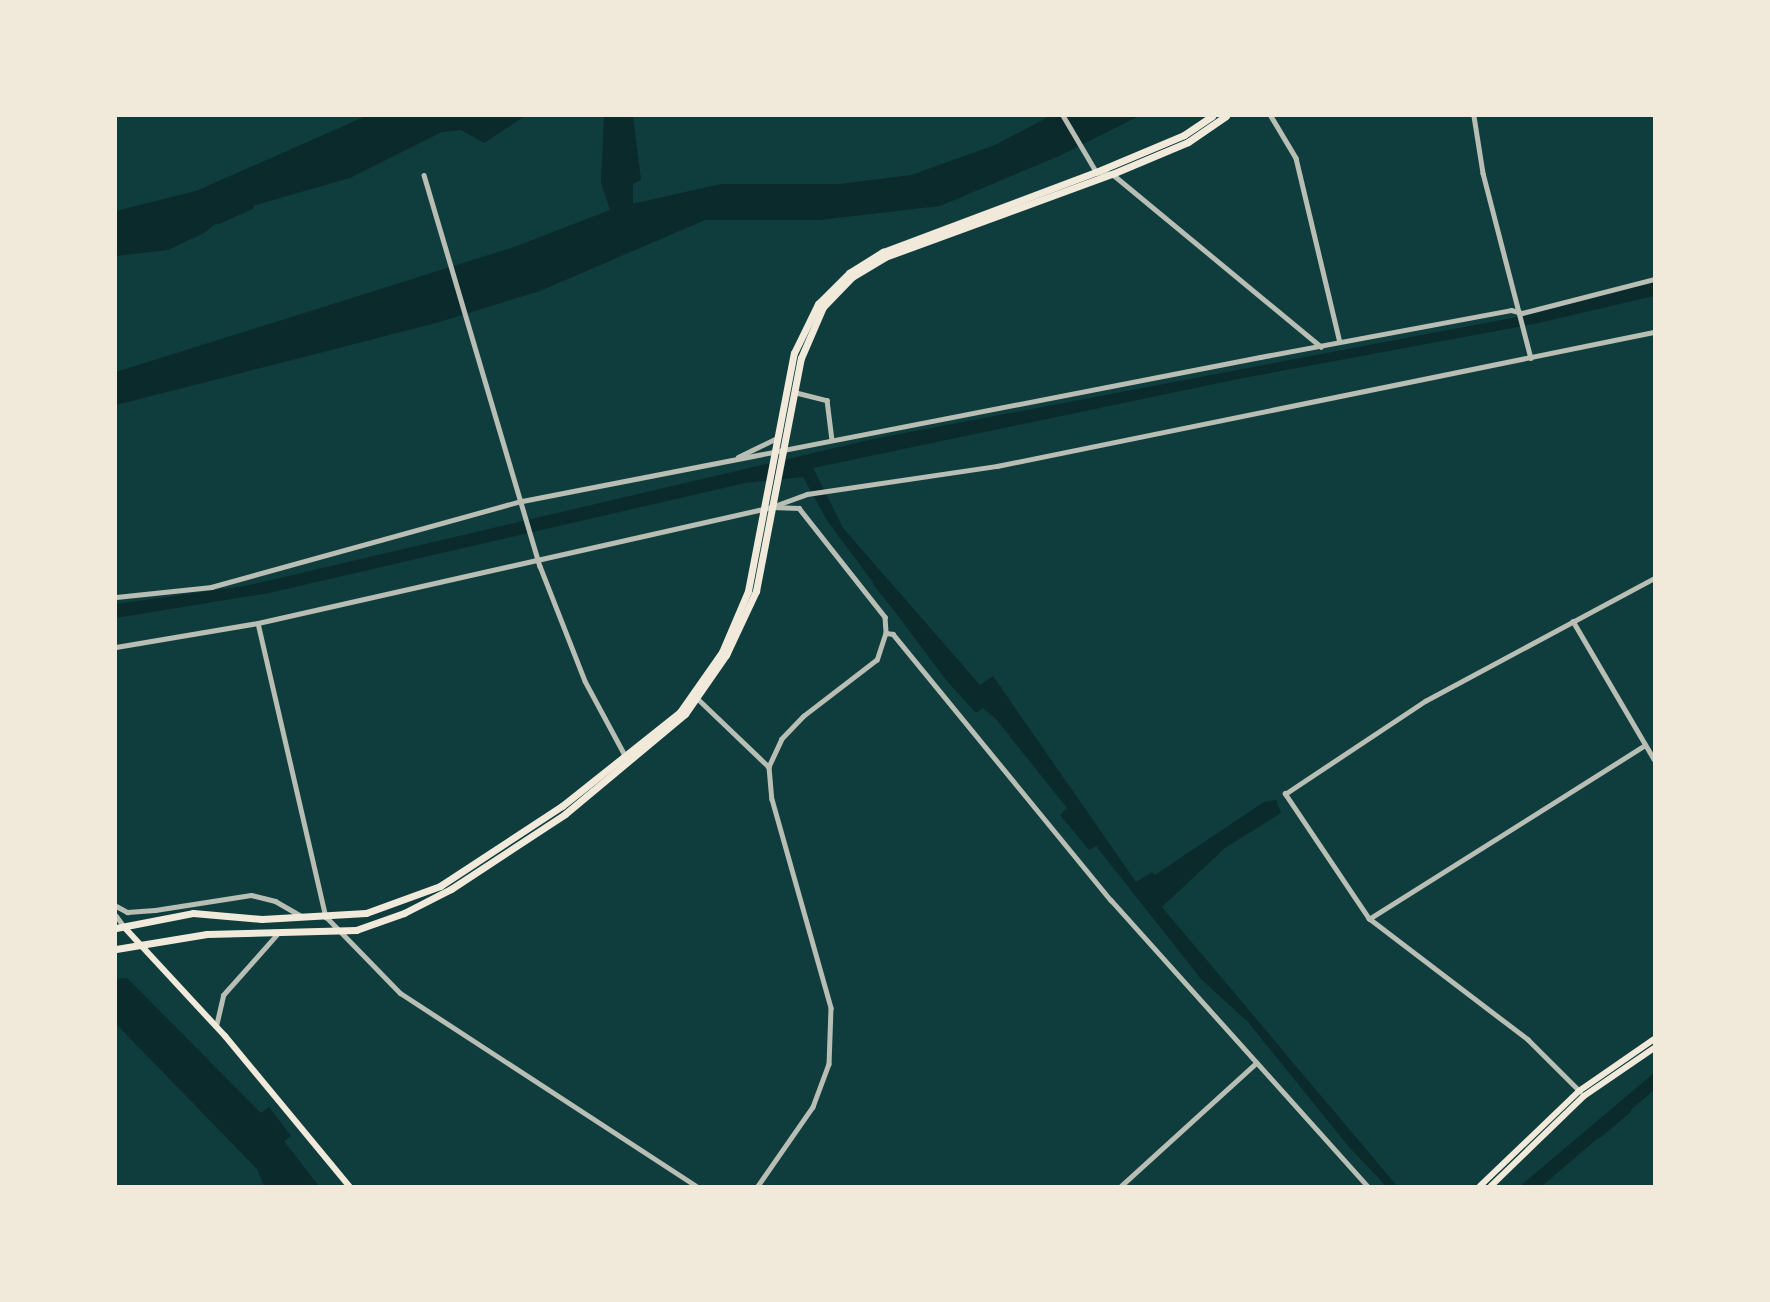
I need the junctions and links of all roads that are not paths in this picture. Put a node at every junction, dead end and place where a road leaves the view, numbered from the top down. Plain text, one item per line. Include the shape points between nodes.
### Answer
1 (1063, 116) edge
2 (1212, 116) edge
3 (1226, 116) edge
4 (1272, 116) edge
5 (1474, 116) edge
6 (1096, 172) junction
7 (1112, 174) junction
8 (424, 175) dead end
9 (1654, 279) edge
10 (1522, 314) junction
11 (1654, 332) edge
12 (1340, 342) junction
13 (1321, 347) junction
14 (1531, 358) junction
15 (794, 392) junction
16 (778, 438) junction
17 (832, 440) junction
18 (780, 447) junction
19 (727, 464) junction
20 (770, 492) junction
21 (522, 501) junction
22 (772, 507) junction
23 (763, 510) junction
24 (539, 559) junction
25 (1654, 578) edge
26 (116, 597) edge
27 (1573, 621) junction
28 (258, 623) junction
29 (886, 633) junction
30 (116, 647) edge
31 (694, 696) junction
32 (1645, 745) junction
33 (626, 758) junction
34 (1654, 759) edge
35 (769, 766) junction
36 (116, 906) edge
37 (116, 916) edge
38 (303, 918) junction
39 (326, 918) junction
40 (1368, 919) junction
41 (120, 927) edge
42 (340, 932) junction
43 (278, 933) junction
44 (139, 942) junction
45 (116, 949) edge
46 (216, 1026) junction
47 (1654, 1039) edge
48 (1654, 1048) edge
49 (1256, 1063) junction
50 (1582, 1093) junction
51 (349, 1186) edge
52 (696, 1186) edge
53 (758, 1186) edge
54 (1121, 1186) edge
55 (1368, 1186) edge
56 (1480, 1186) edge
57 (1491, 1186) edge

1 - 6 street
2 - 6 main road via 1184,135
3 - 7 main road via 1188,142
4 - 12 street via 1296,158
5 - 10 street via 1483,173
6 - 7 street
6 - 16 main road via 883,252 849,273 803,328
7 - 13 street
7 - 15 main road via 885,257 852,277 823,307 810,332
8 - 21 street
9 - 10 street
10 - 12 street via 1511,310
10 - 14 street
11 - 14 street
12 - 13 street
13 - 17 street
14 - 22 street via 997,466 807,494
15 - 17 street via 827,400
15 - 18 main road
16 - 18 main road
16 - 19 street
17 - 19 street
18 - 20 main road
19 - 21 street
20 - 22 main road
20 - 23 main road
21 - 24 street
21 - 26 street via 223,584
22 - 23 street
22 - 29 street via 799,508 885,617
22 - 31 main road via 756,591 726,655
23 - 24 street
23 - 31 main road via 748,591 722,652
24 - 28 street
24 - 33 street via 585,681
25 - 27 street
27 - 32 street
27 - 40 street via 1425,701 1285,794
28 - 30 street
28 - 39 street
29 - 35 street via 877,660 804,716 782,739
29 - 49 street via 893,635 1111,900
31 - 33 main road via 685,714
31 - 35 street
32 - 34 street
32 - 40 street
33 - 39 main road via 440,886 366,913
33 - 42 main road via 565,814 451,889 404,914
35 - 53 street via 772,799 831,1008 829,1064 813,1107
36 - 38 street via 127,912 155,910 251,895 275,901
37 - 41 street
38 - 39 main road
38 - 41 main road via 192,913
39 - 42 street
40 - 50 street via 1528,1040
41 - 44 main road
42 - 43 main road
42 - 52 street via 400,993
43 - 44 main road via 207,934
43 - 46 street via 223,995
44 - 45 main road
44 - 46 main road
46 - 51 main road
47 - 50 main road
48 - 50 main road
49 - 54 street
49 - 55 street
50 - 56 main road
50 - 57 main road

